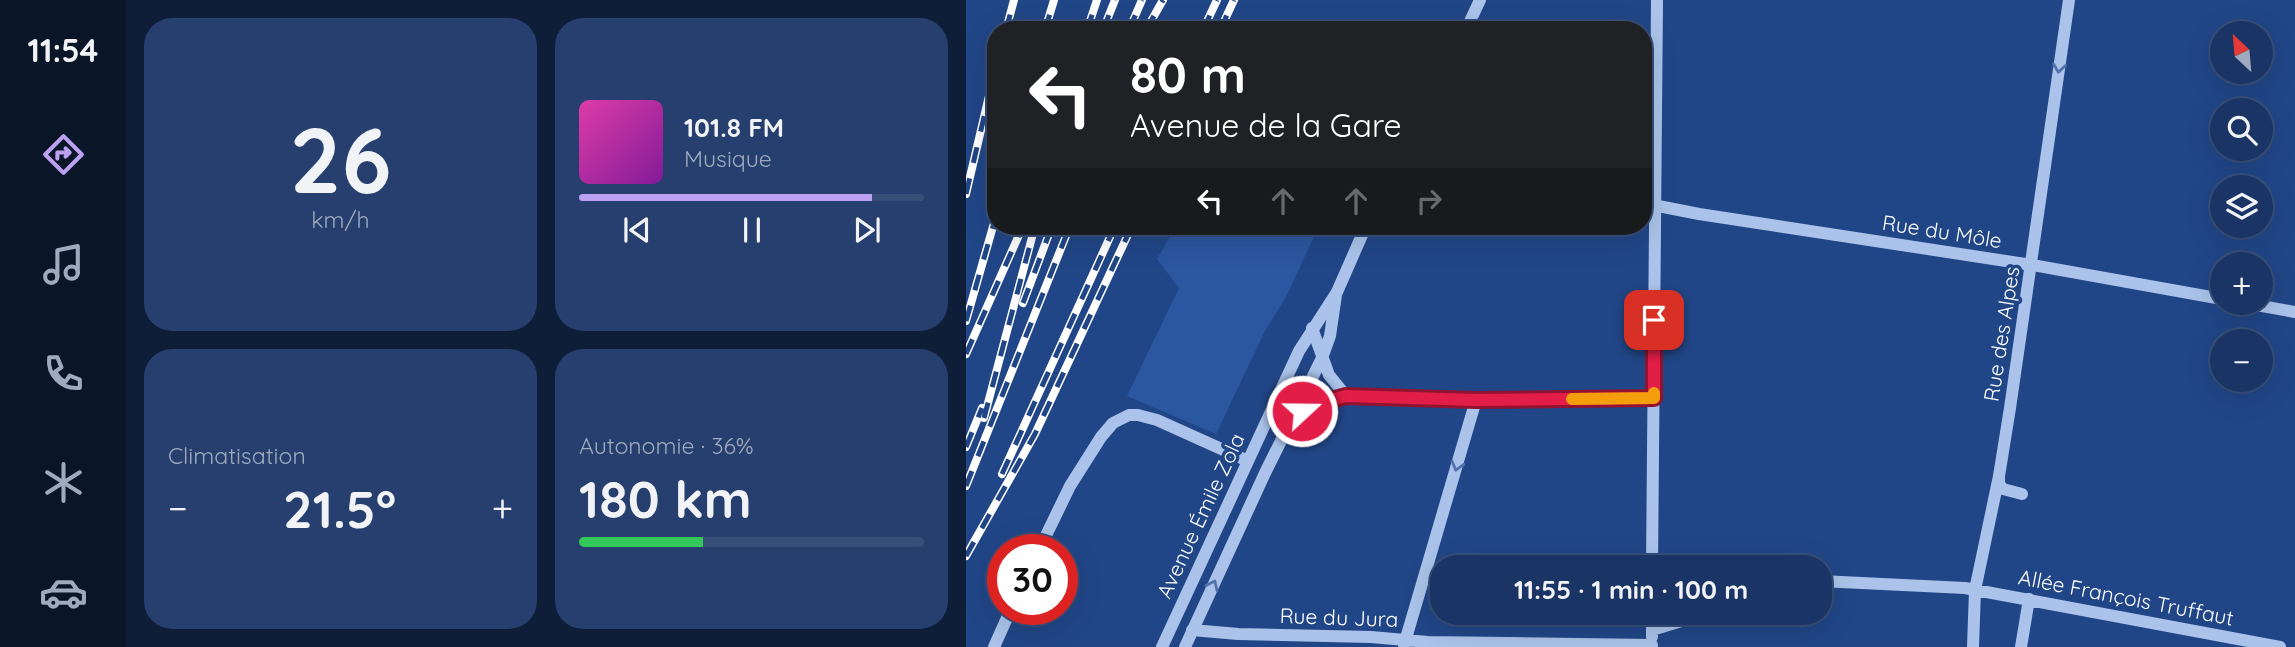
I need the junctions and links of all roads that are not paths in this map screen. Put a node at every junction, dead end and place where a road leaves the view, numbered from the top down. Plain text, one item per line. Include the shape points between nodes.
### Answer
1 (1480, 0) edge
2 (1657, 0) edge
3 (2068, 0) edge
4 (1470, 21) edge
5 (1652, 128) edge
6 (1652, 204) edge
7 (1362, 235) edge
8 (1650, 235) edge
9 (2032, 265) junction
10 (1337, 292) junction
11 (2210, 297) edge
12 (2273, 308) edge
13 (2295, 312) edge
14 (1312, 328) junction
15 (1322, 358) junction
16 (1346, 396) junction
17 (1654, 398) junction
18 (1476, 400) junction
19 (1292, 416) junction
20 (1248, 461) junction
21 (1999, 476) junction
22 (2022, 494) dead end
23 (1047, 534) edge
24 (1653, 555) edge
25 (1832, 582) edge
26 (1970, 589) junction
27 (2029, 599) junction
28 (1004, 625) edge
29 (1652, 625) edge
30 (1668, 625) edge
31 (1652, 630) junction
32 (1192, 631) junction
33 (1404, 643) edge
34 (1652, 646) edge
35 (994, 647) edge
36 (1162, 647) edge
37 (1185, 647) edge
38 (1973, 647) edge
39 (2021, 647) edge
40 (2280, 647) edge

1 - 4 street
2 - 5 street
3 -> 9 street, Rue des Alpes
6 - 9 street, Rue du Môle
7 - 10 street, Avenue Émile Zola
8 - 17 street
9 - 11 street, Rue du Môle
9 - 21 street, Rue des Alpes
10 - 14 street, Avenue Émile Zola
10 - 15 street, Avenue Émile Zola
12 - 13 street
14 - 15 street
14 - 20 street, Avenue Émile Zola
15 - 16 street
15 - 19 street, Avenue Émile Zola
16 - 18 street
16 - 19 street
17 - 18 street
17 - 24 street
18 -> 33 street
32 -> 19 street, Avenue Émile Zola
20 - 23 street via 1147,417 1129,415 1101,437
20 - 36 street, Avenue Émile Zola
21 - 22 street via 2004,491
21 - 26 street, Rue des Alpes
25 - 26 street, Allée François Truffaut
26 - 27 street, Allée François Truffaut
26 - 38 street, Rue des Alpes
27 - 39 street
27 - 40 street, Allée François Truffaut
28 - 35 street
29 - 31 street
30 - 31 street
31 - 34 street
32 - 33 street, Rue du Jura
32 - 37 street, Avenue Émile Zola
33 - 34 street, Rue du Jura

